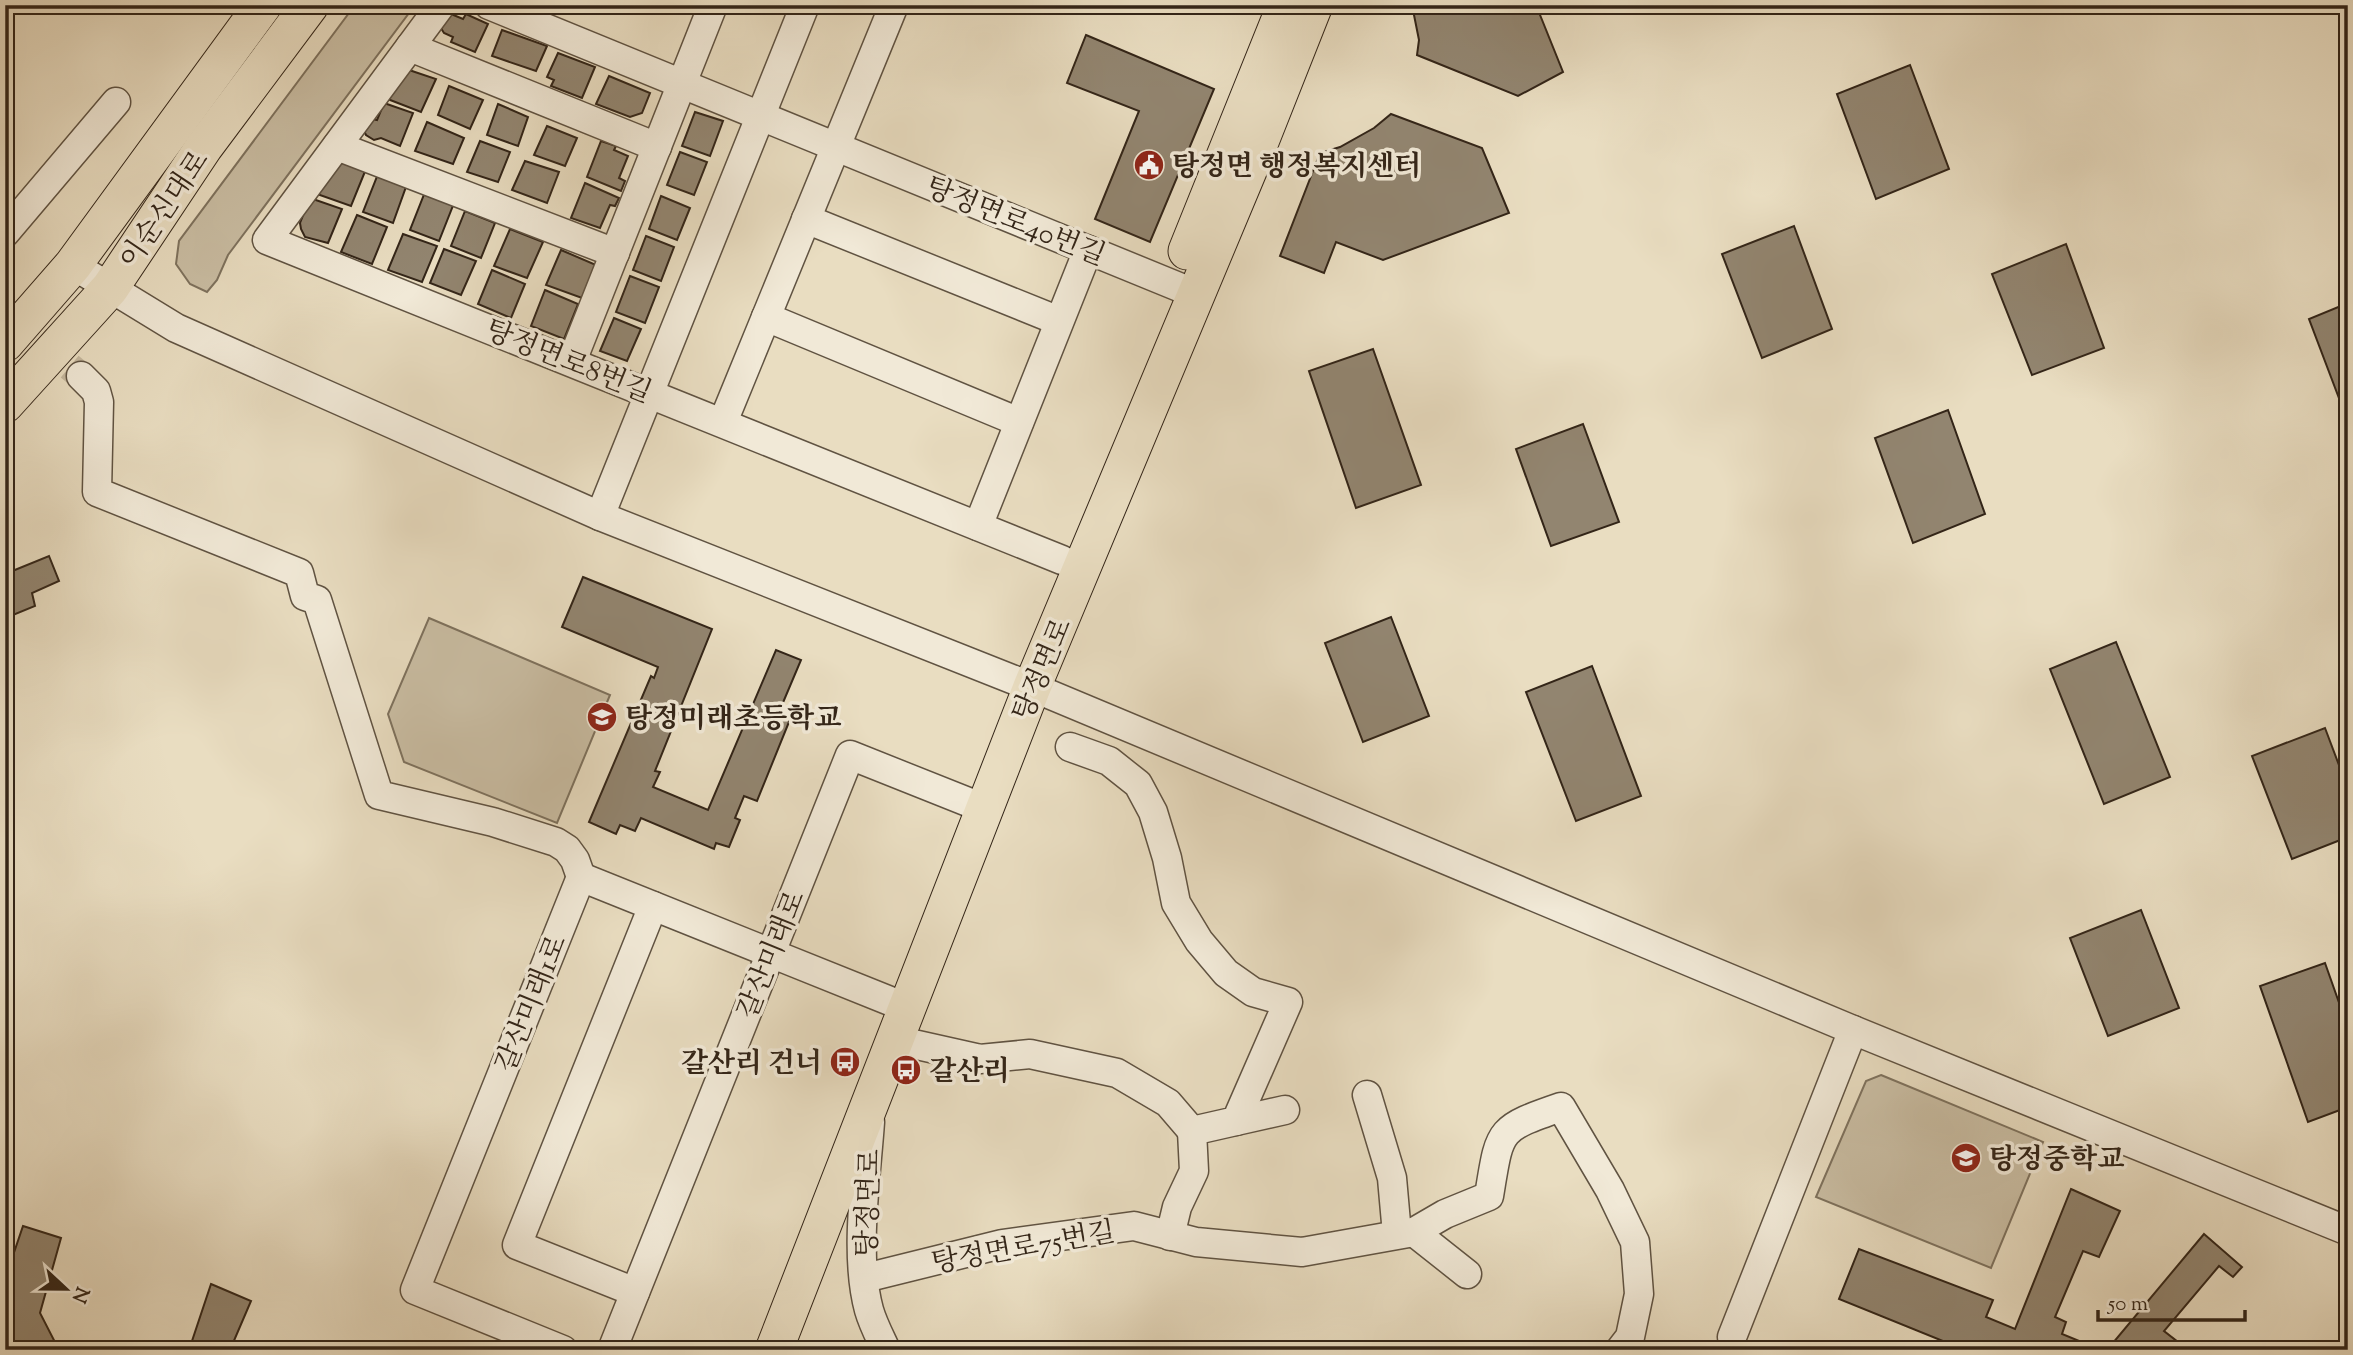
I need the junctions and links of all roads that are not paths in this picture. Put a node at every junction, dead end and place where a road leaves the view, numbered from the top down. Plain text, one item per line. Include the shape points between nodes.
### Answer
1 (263, 5) edge
2 (310, 5) edge
3 (441, 5) edge
4 (489, 5) edge
5 (713, 5) edge
6 (805, 5) edge
7 (894, 5) edge
8 (1286, 5) edge
9 (1314, 5) edge
10 (410, 47) junction
11 (682, 83) junction
12 (116, 102) dead end
13 (761, 116) junction
14 (337, 146) junction
15 (836, 146) junction
16 (657, 147) junction
17 (806, 219) junction
18 (5, 233) edge
19 (1088, 250) junction
20 (615, 253) junction
21 (73, 265) junction
22 (110, 288) junction
23 (1185, 290) junction
24 (766, 317) junction
25 (1059, 321) junction
26 (5, 342) edge
27 (572, 361) junction
28 (81, 376) tunnel mouth
29 (650, 393) junction
30 (5, 404) edge
31 (723, 422) junction
32 (1019, 422) junction
33 (600, 516) junction
34 (978, 526) junction
35 (1062, 560) junction
36 (1024, 684) junction
37 (1070, 747) dead end
38 (968, 802) junction
39 (580, 877) junction
40 (653, 906) junction
41 (771, 953) junction
42 (890, 1001) junction
43 (1853, 1030) junction
44 (895, 1040) junction
45 (1367, 1095) dead end
46 (863, 1097) junction
47 (1285, 1110) dead end
48 (1236, 1121) junction
49 (1192, 1131) junction
50 (822, 1228) junction
51 (2348, 1231) edge
52 (1406, 1233) junction
53 (862, 1236) junction
54 (1170, 1236) junction
55 (1467, 1274) dead end
56 (864, 1278) junction
57 (635, 1292) junction
58 (1732, 1337) dead end
59 (564, 1350) edge
60 (612, 1350) edge
61 (748, 1350) edge
62 (774, 1350) edge
63 (886, 1350) edge
64 (1620, 1350) edge

1 - 21 main road, 이순신대로
2 - 22 main road, 이순신대로 via 204,148
3 - 10 street, 탕정면로8번길
4 - 11 street, 탕정면로40번길
5 - 11 street
6 - 13 street
7 - 15 street
8 - 23 main road, 탕정면로
9 - 23 main road, 탕정면로 via 1255,154
10 - 14 street, 탕정면로8번길
10 - 16 street
11 - 13 street, 탕정면로40번길
11 - 16 street
12 - 18 street
13 - 15 street, 탕정면로40번길
13 - 29 street
14 - 20 street
14 - 27 street, 탕정면로8번길 via 267,240
15 - 17 street
15 - 19 street, 탕정면로40번길
16 - 20 street
17 - 24 street
17 - 25 street
19 - 23 street, 탕정면로40번길
19 - 25 street
20 - 27 street
21 - 22 street
21 - 26 main road, 이순신대로
22 - 30 main road, 이순신대로
22 - 33 street via 176,328
23 - 35 main road, 탕정면로
23 - 36 main road, 탕정면로
24 - 31 street
24 - 32 street
25 - 32 street
27 - 29 street, 탕정면로8번길
28 - 39 street via 96,391 99,402 97,492 299,573 305,596 317,600 379,795 556,842 575,860
29 - 31 street, 탕정면로8번길
29 - 33 street
31 - 34 street, 탕정면로8번길
32 - 34 street
33 - 36 street
34 - 35 street, 탕정면로8번길
35 - 36 main road, 탕정면로
36 - 38 main road, 탕정면로
36 - 43 street
36 - 44 main road, 탕정면로
37 - 48 street via 1109,761 1138,784 1153,812 1176,903 1199,941 1226,972 1254,992 1288,1002
38 - 41 street, 갈산미래로 via 850,755
38 - 42 main road, 탕정면로
39 - 40 street
39 - 59 street, 갈산미래1로 via 415,1290
40 - 41 street
40 - 57 street via 517,1245
41 - 42 street
41 - 57 street, 갈산미래로
42 - 46 main road, 탕정면로
43 - 51 street
43 - 58 street
44 - 46 main road, 탕정면로
44 - 49 street via 980,1059 1030,1054 1117,1073 1168,1103
45 - 52 street
46 - 50 main road
46 - 53 street, 탕정면로
46 - 61 main road
47 - 48 street
48 - 49 street
49 - 54 street via 1194,1171
50 - 53 street via 846,1219
50 - 62 main road
52 - 54 street, 탕정면로75번길 via 1303,1252
52 - 55 street
52 - 64 street, 탕정면로75번길 via 1489,1196 1496,1148 1504,1133 1520,1121 1561,1107 1635,1242 1639,1294 1630,1337
53 - 56 street, 탕정면로
54 - 56 street, 탕정면로75번길 via 1134,1226 1002,1244
56 - 63 street, 탕정면로 via 870,1312
57 - 60 street, 갈산미래로

